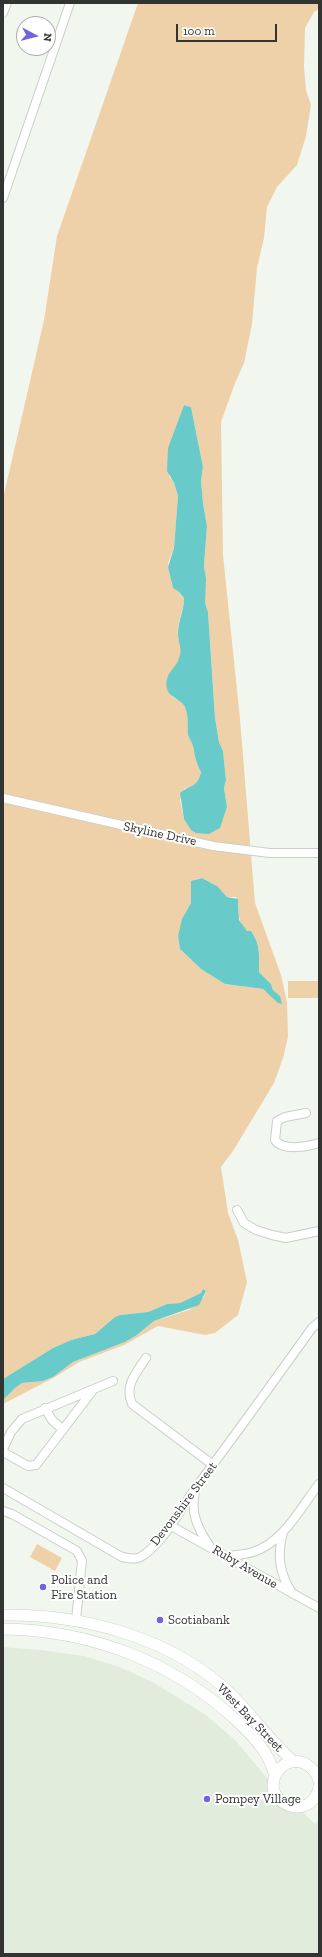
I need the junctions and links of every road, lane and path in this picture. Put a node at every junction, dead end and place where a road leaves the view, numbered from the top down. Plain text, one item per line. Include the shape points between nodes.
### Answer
1 (7, 3) edge
2 (70, 3) edge
3 (3, 13) edge
4 (3, 198) edge
5 (3, 798) edge
6 (319, 853) edge
7 (306, 1113) dead end
8 (319, 1143) edge
9 (237, 1210) dead end
10 (319, 1231) edge
11 (319, 1322) edge
12 (146, 1358) dead end
13 (113, 1381) dead end
14 (93, 1389) junction
15 (45, 1408) junction
16 (63, 1430) junction
17 (3, 1451) edge
18 (213, 1465) junction
19 (319, 1484) edge
20 (3, 1488) edge
21 (196, 1488) junction
22 (3, 1511) edge
23 (171, 1526) junction
24 (283, 1531) junction
25 (211, 1548) junction
26 (226, 1556) junction
27 (293, 1595) junction
28 (318, 1607) edge
29 (3, 1615) edge
30 (76, 1620) junction
31 (3, 1629) edge
32 (294, 1762) junction
33 (314, 1764) edge
34 (275, 1776) junction
35 (319, 1780) edge
36 (319, 1787) edge

1 - 3 street
2 - 4 street
5 - 6 street, Skyline Drive via 213,846 270,853
7 - 8 street via 277,1121 275,1140 286,1146 309,1146
9 - 10 street via 244,1223 272,1235 286,1238
11 - 18 street, Devonshire Street via 312,1328
12 - 18 street via 130,1386 128,1395 132,1404
13 - 14 street
14 - 15 street
14 - 16 street
15 - 16 street via 52,1420
15 - 17 street via 16,1425
16 - 17 street via 41,1460 32,1467
18 - 21 street, Devonshire Street
19 - 24 street
20 - 23 street, Devonshire Street via 127,1558 136,1559 145,1554
21 - 23 street, Devonshire Street
21 - 25 street via 193,1510 203,1536
22 - 30 street via 80,1555 82,1567
23 - 25 street, Ruby Avenue
24 - 26 street via 261,1549
24 - 27 street via 279,1547 280,1566 284,1580
25 - 26 street, Ruby Avenue
26 - 27 street, Ruby Avenue
27 - 28 street, Ruby Avenue
29 - 30 main road, West Bay Street
30 - 32 main road, West Bay Street via 147,1642 191,1663 221,1684
31 - 34 main road, West Bay Street via 77,1636 127,1652 166,1670 206,1695 240,1725 269,1756
32 - 33 main road
32 - 34 main road via 280,1768
33 - 35 main road
34 - 36 main road, West Bay Street via 274,1788 277,1796 291,1807 308,1804

